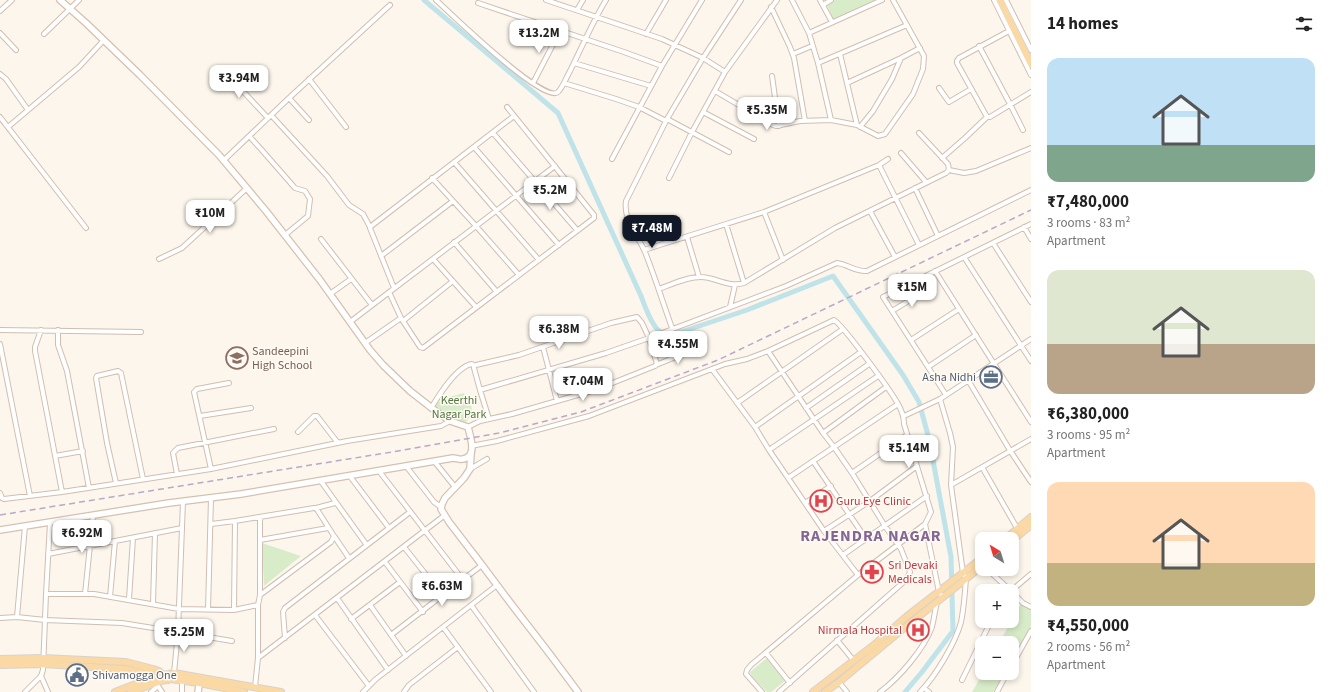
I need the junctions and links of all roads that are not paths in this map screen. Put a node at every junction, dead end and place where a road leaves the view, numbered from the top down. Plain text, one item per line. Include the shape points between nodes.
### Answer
1 (12, 0) edge
2 (60, 0) edge
3 (79, 0) edge
4 (436, 0) edge
5 (546, 0) edge
6 (582, 0) edge
7 (606, 0) edge
8 (666, 0) edge
9 (702, 0) edge
10 (741, 0) edge
11 (777, 0) edge
12 (792, 0) edge
13 (820, 0) edge
14 (831, 0) edge
15 (882, 0) edge
16 (893, 0) edge
17 (994, 0) edge
18 (1000, 0) edge
19 (1006, 0) edge
20 (478, 3) dead end
21 (390, 5) dead end
22 (823, 5) junction
23 (771, 8) junction
24 (70, 9) junction
25 (577, 10) junction
26 (0, 12) edge
27 (596, 17) junction
28 (832, 22) junction
29 (907, 25) junction
30 (560, 31) junction
31 (1009, 31) junction
32 (0, 32) edge
33 (808, 33) junction
34 (44, 34) dead end
35 (646, 34) junction
36 (586, 39) junction
37 (104, 40) junction
38 (674, 44) junction
39 (812, 46) junction
40 (979, 46) junction
41 (920, 48) junction
42 (16, 50) dead end
43 (1031, 50) edge
44 (793, 54) junction
45 (840, 54) junction
46 (703, 58) junction
47 (901, 58) junction
48 (574, 63) junction
49 (818, 63) junction
50 (1031, 64) edge
51 (662, 66) junction
52 (222, 69) dead end
53 (725, 72) junction
54 (0, 74) edge
55 (1031, 75) edge
56 (772, 76) dead end
57 (309, 80) junction
58 (533, 83) junction
59 (564, 83) junction
60 (847, 83) junction
61 (651, 86) junction
62 (939, 88) dead end
63 (971, 89) junction
64 (715, 91) junction
65 (1031, 92) edge
66 (289, 98) junction
67 (1010, 104) junction
68 (507, 107) dead end
69 (640, 107) junction
70 (28, 110) junction
71 (703, 112) junction
72 (514, 116) junction
73 (0, 117) edge
74 (270, 117) junction
75 (987, 117) junction
76 (309, 120) dead end
77 (667, 120) junction
78 (831, 120) junction
79 (805, 121) junction
80 (779, 126) junction
81 (859, 126) junction
82 (8, 127) junction
83 (346, 127) dead end
84 (1023, 130) dead end
85 (692, 132) junction
86 (493, 133) junction
87 (919, 133) dead end
88 (249, 136) junction
89 (754, 139) dead end
90 (474, 147) junction
91 (1031, 148) edge
92 (729, 152) dead end
93 (901, 153) dead end
94 (942, 158) junction
95 (612, 159) dead end
96 (888, 159) dead end
97 (223, 161) junction
98 (454, 162) junction
99 (879, 164) junction
100 (555, 166) junction
101 (948, 170) junction
102 (432, 178) junction
103 (669, 178) dead end
104 (535, 181) junction
105 (926, 182) junction
106 (247, 188) junction
107 (915, 188) junction
108 (1031, 190) edge
109 (516, 195) junction
110 (895, 198) junction
111 (453, 201) junction
112 (496, 210) junction
113 (870, 211) junction
114 (764, 212) junction
115 (726, 224) junction
116 (1031, 224) edge
117 (476, 226) junction
118 (370, 227) junction
119 (1024, 227) junction
120 (86, 228) dead end
121 (577, 230) junction
122 (285, 235) junction
123 (938, 236) junction
124 (687, 237) junction
125 (321, 239) dead end
126 (1031, 239) edge
127 (454, 242) junction
128 (993, 243) junction
129 (558, 245) junction
130 (918, 245) junction
131 (644, 250) junction
132 (381, 256) junction
133 (895, 257) junction
134 (964, 257) junction
135 (159, 259) dead end
136 (433, 259) junction
137 (539, 260) junction
138 (782, 260) junction
139 (935, 271) junction
140 (518, 275) junction
141 (699, 277) junction
142 (351, 279) junction
143 (453, 281) junction
144 (744, 283) junction
145 (735, 285) junction
146 (394, 288) junction
147 (659, 289) junction
148 (390, 292) junction
149 (497, 292) junction
150 (923, 292) dead end
151 (330, 294) junction
152 (1031, 302) edge
153 (372, 305) junction
154 (730, 307) junction
155 (476, 308) junction
156 (959, 308) junction
157 (892, 311) junction
158 (402, 319) junction
159 (350, 322) junction
160 (672, 328) junction
161 (843, 329) junction
162 (0, 330) edge
163 (41, 330) junction
164 (58, 330) junction
165 (141, 332) dead end
166 (976, 335) junction
167 (649, 338) junction
168 (1031, 339) edge
169 (910, 340) junction
170 (365, 343) junction
171 (0, 344) edge
172 (1021, 345) junction
173 (543, 347) junction
174 (693, 350) dead end
175 (768, 351) junction
176 (861, 352) junction
177 (1031, 361) edge
178 (994, 363) junction
179 (869, 364) junction
180 (656, 365) junction
181 (474, 366) junction
182 (928, 366) junction
183 (712, 369) junction
184 (549, 370) junction
185 (782, 372) junction
186 (878, 376) junction
187 (968, 380) junction
188 (229, 383) dead end
189 (886, 387) junction
190 (480, 390) junction
191 (946, 395) junction
192 (798, 397) junction
193 (940, 399) junction
194 (557, 401) junction
195 (737, 403) junction
196 (898, 404) junction
197 (251, 408) dead end
198 (431, 408) junction
199 (806, 408) junction
200 (200, 416) junction
201 (904, 416) junction
202 (489, 419) junction
203 (814, 420) junction
204 (450, 421) junction
205 (1031, 422) edge
206 (468, 427) junction
207 (755, 427) junction
208 (274, 429) dead end
209 (298, 432) dead end
210 (823, 433) junction
211 (907, 435) junction
212 (1031, 439) edge
213 (205, 442) junction
214 (338, 443) junction
215 (471, 446) junction
216 (834, 447) junction
217 (769, 450) junction
218 (83, 451) junction
219 (1011, 452) junction
220 (471, 454) junction
221 (55, 456) junction
222 (487, 458) dead end
223 (434, 461) junction
224 (813, 461) junction
225 (406, 466) junction
226 (917, 466) junction
227 (982, 468) junction
228 (211, 469) junction
229 (470, 469) junction
230 (378, 470) junction
231 (852, 473) junction
232 (177, 474) junction
233 (349, 475) junction
234 (788, 478) junction
235 (143, 479) junction
236 (320, 480) junction
237 (1031, 482) edge
238 (116, 483) junction
239 (951, 485) junction
240 (831, 486) junction
241 (455, 487) junction
242 (90, 488) junction
243 (62, 492) junction
244 (0, 493) edge
245 (30, 496) junction
246 (927, 496) junction
247 (211, 498) junction
248 (183, 501) junction
249 (870, 501) junction
250 (335, 503) junction
251 (805, 503) junction
252 (441, 507) junction
253 (316, 508) junction
254 (410, 512) junction
255 (850, 515) junction
256 (93, 516) junction
257 (445, 516) junction
258 (260, 517) junction
259 (1031, 517) edge
260 (235, 521) junction
261 (50, 523) junction
262 (211, 524) junction
263 (925, 524) junction
264 (1031, 525) edge
265 (25, 526) junction
266 (885, 526) junction
267 (182, 528) junction
268 (328, 528) junction
269 (389, 528) junction
270 (1018, 528) junction
271 (0, 530) edge
272 (425, 531) junction
273 (824, 531) junction
274 (1013, 532) edge
275 (155, 533) junction
276 (1019, 535) edge
277 (334, 536) junction
278 (133, 538) junction
279 (866, 539) junction
280 (260, 540) junction
281 (115, 541) junction
282 (366, 544) junction
283 (898, 544) junction
284 (91, 546) junction
285 (404, 547) junction
286 (48, 554) junction
287 (843, 555) junction
288 (349, 558) junction
289 (385, 562) junction
290 (482, 565) junction
291 (975, 565) edge
292 (975, 570) edge
293 (1031, 574) edge
294 (858, 575) junction
295 (994, 576) edge
296 (963, 577) junction
297 (463, 580) junction
298 (400, 582) junction
299 (1003, 584) edge
300 (1019, 584) edge
301 (497, 585) junction
302 (942, 593) junction
303 (46, 594) junction
304 (85, 594) junction
305 (260, 596) junction
306 (443, 596) junction
307 (110, 597) junction
308 (336, 598) junction
309 (129, 599) junction
310 (1019, 599) edge
311 (937, 602) junction
312 (153, 604) junction
313 (258, 605) junction
314 (370, 605) junction
315 (471, 605) junction
316 (1031, 607) edge
317 (179, 609) junction
318 (208, 610) junction
319 (234, 610) junction
320 (423, 612) junction
321 (315, 615) junction
322 (18, 617) junction
323 (0, 618) edge
324 (351, 619) junction
325 (45, 620) junction
326 (443, 627) junction
327 (988, 628) edge
328 (1031, 631) edge
329 (178, 632) junction
330 (391, 635) junction
331 (285, 638) junction
332 (838, 640) junction
333 (232, 641) dead end
334 (458, 647) junction
335 (1019, 652) edge
336 (766, 653) junction
337 (406, 656) junction
338 (258, 658) junction
339 (0, 659) edge
340 (43, 661) junction
341 (854, 661) junction
342 (0, 665) edge
343 (388, 670) junction
344 (174, 673) junction
345 (41, 676) junction
346 (158, 680) junction
347 (199, 680) junction
348 (962, 680) dead end
349 (1003, 680) edge
350 (182, 681) junction
351 (839, 682) junction
352 (790, 683) junction
353 (369, 686) junction
354 (255, 687) junction
355 (924, 688) junction
356 (25, 692) edge
357 (48, 692) edge
358 (115, 692) edge
359 (131, 692) edge
360 (151, 692) edge
361 (162, 692) edge
362 (182, 692) edge
363 (198, 692) edge
364 (244, 692) edge
365 (281, 692) edge
366 (364, 692) edge
367 (404, 692) edge
368 (491, 692) edge
369 (534, 692) edge
370 (578, 692) edge
371 (762, 692) edge
372 (779, 692) edge
373 (813, 692) edge
374 (825, 692) edge
375 (847, 692) edge
376 (880, 692) edge
377 (920, 692) edge
378 (929, 692) edge
379 (996, 692) edge

1 - 26 street
2 - 24 street
3 - 24 street
4 - 58 street via 501,60
5 - 25 street
6 - 25 street
7 - 27 street
8 - 35 street
9 - 38 street
10 - 46 street
11 - 23 street
12 - 33 street
13 - 22 street
14 - 22 street
15 - 28 street
16 - 29 street
17 - 31 street
18 - 50 main road
19 - 43 street
20 - 30 street
21 - 57 street
22 - 28 street
23 - 44 street
23 - 53 street
24 - 34 street
24 - 37 street
25 - 27 street
27 - 35 street
27 - 36 street
28 - 33 street
29 - 41 street
29 - 45 street
30 - 36 street
30 - 58 street
31 - 40 street
31 - 55 street
32 - 42 street
33 - 39 street
35 - 38 street
36 - 48 street
36 - 51 street
37 - 70 street via 79,67
37 - 97 street
38 - 46 street
38 - 51 street
39 - 44 street
39 - 49 street
40 - 63 street via 957,61
40 - 67 street
41 - 47 street
41 - 81 street via 924,56 923,69 913,94 885,134 878,136
44 - 79 street
45 - 49 street
45 - 60 street
46 - 53 street
46 - 77 street
47 - 60 street
47 - 81 street via 873,111
48 - 59 street
48 - 61 street
49 - 78 street
51 - 61 street
52 - 74 street
53 - 64 street
54 - 70 street via 6,78
56 - 80 street
57 - 66 street
57 - 83 street
58 - 59 street via 554,94
59 - 69 street
60 - 81 street
61 - 69 street
62 - 63 street via 950,102
63 - 75 street
64 - 71 street
64 - 80 street via 773,125
65 - 67 street
66 - 74 street
66 - 76 street
67 - 75 street
67 - 84 street
68 - 72 street
69 - 77 street
69 - 95 street
70 - 82 street
71 - 85 street
71 - 89 street
72 - 86 street
72 - 100 street
73 - 82 street
74 - 88 street
74 - 118 street via 327,176 350,205 363,214
75 - 94 street
77 - 85 street
77 - 131 street via 626,201 629,221
78 - 79 street
78 - 81 street
79 - 80 street
82 - 120 street
85 - 92 street
85 - 103 street
86 - 90 street
86 - 104 street
87 - 94 street
88 - 97 street
88 - 122 street via 295,188 304,190 310,199 308,216
90 - 98 street
90 - 109 street
91 - 101 street via 976,171 964,173
93 - 105 street
94 - 101 street via 948,164
96 - 99 street
97 - 106 street
98 - 102 street
98 - 112 street
99 - 110 street
99 - 114 street
100 - 104 street
100 - 121 street via 594,215 594,218
101 - 105 street
102 - 111 street
102 - 118 street
104 - 109 street
104 - 121 street
105 - 107 street
106 - 122 street
106 - 135 street via 182,248
107 - 110 street
107 - 123 street
108 - 123 street
109 - 112 street
109 - 129 street
110 - 113 street
110 - 130 street
111 - 117 street
111 - 132 street
112 - 117 street
112 - 137 street
113 - 133 street
113 - 138 street via 835,228
114 - 115 street
114 - 138 street
115 - 124 street
115 - 144 street
116 - 119 street
117 - 127 street
117 - 140 street
118 - 132 street
119 - 126 street
119 - 128 street
121 - 129 street
122 - 151 street
123 - 130 street
124 - 131 street
124 - 141 street
125 - 142 street
127 - 136 street
127 - 149 street
128 - 134 street
128 - 152 street
129 - 137 street
130 - 133 street
131 - 147 street
132 - 146 street
133 - 154 street via 867,271 837,264
134 - 139 street
134 - 172 street
136 - 143 street
136 - 146 street
137 - 140 street
138 - 144 street
139 - 156 street
139 - 157 street via 883,296
140 - 149 street
141 - 145 street
141 - 147 street
142 - 151 street
142 - 153 street
143 - 155 street
143 - 158 street
144 - 145 street
145 - 154 street
146 - 148 street
147 - 160 street
148 - 153 street
148 - 158 street
149 - 155 street
150 - 157 street
151 - 159 street
153 - 159 street
154 - 160 street
155 - 158 street via 422,348
156 - 166 street
156 - 169 street
157 - 169 street
158 - 170 street
159 - 170 street
160 - 167 street
161 - 175 street via 832,320
161 - 176 street
161 - 185 street
162 - 163 street
163 - 164 street
163 - 221 street via 35,351
164 - 165 street
164 - 218 street via 58,345 67,371
166 - 178 street
166 - 182 street
167 - 173 street via 637,317 598,327
167 - 180 street
167 - 184 street
168 - 172 street
169 - 182 street
170 - 198 street via 396,379
171 - 245 street
172 - 177 street
172 - 178 street
173 - 181 street
173 - 184 street
174 - 180 street
175 - 183 street
175 - 185 street
176 - 179 street
176 - 192 street
178 - 187 street
178 - 205 street
179 - 186 street
179 - 199 street
180 - 194 street via 595,390
181 - 190 street
181 - 198 street via 466,366 455,375
182 - 191 street
183 - 195 street
183 - 215 street via 589,416
184 - 190 street
184 - 194 street
185 - 192 street
185 - 195 street
186 - 189 street
186 - 203 street
187 - 191 street
187 - 219 street
188 - 200 street via 195,390
189 - 196 street
189 - 210 street
190 - 202 street
191 - 193 street
192 - 199 street
192 - 207 street
193 - 201 street
193 - 239 street via 953,447
194 - 202 street
195 - 207 street
196 - 201 street
196 - 216 street
197 - 200 street
198 - 204 street
199 - 203 street
200 - 213 street
201 - 211 street
202 - 206 street
203 - 210 street
203 - 217 street
204 - 206 street
204 - 214 street via 441,426
206 - 215 street
207 - 217 street
208 - 213 street
209 - 214 street via 317,416
210 - 216 street
211 - 226 street
211 - 231 street
212 - 219 street
213 - 228 street
213 - 232 street via 174,451
214 - 228 street
215 - 220 street
216 - 224 street
216 - 231 street
217 - 234 street
218 - 221 street
218 - 242 street
219 - 227 street
219 - 237 street
220 - 223 street via 463,459
220 - 229 street
221 - 243 street
222 - 229 street
223 - 225 street
223 - 241 street
224 - 234 street
224 - 240 street
225 - 230 street
225 - 252 street via 434,502
226 - 246 street
226 - 249 street
227 - 239 street
227 - 270 street
228 - 232 street
229 - 241 street
230 - 233 street
230 - 254 street
231 - 249 street
232 - 235 street
233 - 236 street
233 - 269 street
234 - 251 street
235 - 238 street
235 - 238 street via 121,373 118,371 96,378
236 - 247 street
236 - 250 street
238 - 242 street
239 - 296 street
240 - 251 street
240 - 255 street
241 - 252 street
242 - 243 street
243 - 245 street
244 - 245 street via 4,499
246 - 263 street via 931,512
246 - 266 street
247 - 248 street
247 - 262 street
248 - 256 street
248 - 267 street
249 - 255 street
249 - 266 street
250 - 253 street
250 - 282 street
251 - 273 street
252 - 257 street
253 - 258 street
253 - 268 street
254 - 269 street
254 - 272 street
255 - 273 street
255 - 279 street
256 - 261 street
256 - 284 street
257 - 272 street
257 - 290 street
258 - 260 street
258 - 280 street
259 - 270 main road
260 - 262 street
260 - 319 street
261 - 265 street
261 - 286 street
262 - 318 street
263 - 283 street
263 - 302 street
264 - 276 main road
265 - 271 street
265 - 322 street
266 - 279 street
266 - 283 street
267 - 275 street
267 - 317 street
268 - 277 street
268 - 280 street
269 - 282 street
270 - 274 main road
272 - 285 street
272 - 297 street
273 - 287 street
275 - 278 street
275 - 312 street
277 - 288 street
277 - 305 street via 331,542
278 - 281 street
278 - 309 street
279 - 287 street
280 - 305 street
281 - 284 street
281 - 307 street
282 - 288 street
283 - 294 street
283 - 332 street via 910,572 907,579
284 - 286 street
284 - 304 street
285 - 289 street
285 - 306 street
286 - 303 street
287 - 294 street
288 - 331 street via 285,608
289 - 298 street
289 - 308 street
290 - 297 street
290 - 301 street
291 - 296 main road
292 - 296 main road
293 - 300 street
294 - 336 street
295 - 299 street
296 - 302 main road
296 - 355 street via 961,622 955,639
297 - 306 street
298 - 314 street
298 - 320 street
301 - 315 street
301 - 370 street
302 - 311 main road
302 - 341 main road
303 - 304 street
303 - 325 street
304 - 307 street
305 - 313 street
306 - 320 street
307 - 309 street
308 - 321 street
308 - 324 street
309 - 312 street
310 - 316 street
311 - 351 main road
311 - 376 street via 932,626 917,654
312 - 317 street
313 - 319 street
313 - 338 street
314 - 324 street
314 - 330 street
315 - 326 street
315 - 369 street
317 - 318 street
317 - 329 street
318 - 319 street
320 - 330 street
321 - 331 street
321 - 353 street
322 - 323 street
322 - 325 street
324 - 343 street
325 - 329 street via 122,623
325 - 340 street
326 - 334 street
326 - 337 street
327 - 348 street
328 - 335 street
329 - 333 street
329 - 344 street
330 - 337 street
331 - 338 street
332 - 341 street
332 - 352 street
334 - 367 street via 408,685
334 - 368 street
336 - 352 street
336 - 371 street via 751,665 746,674
337 - 343 street
338 - 354 street
339 - 340 main road
340 - 342 main road
340 - 345 street
340 - 346 main road via 124,668
341 - 373 main road
343 - 353 street
344 - 346 main road
344 - 347 main road
345 - 356 street
345 - 357 street
346 - 350 main road
346 - 358 main road
346 - 359 main road
346 - 360 street
346 - 361 street
347 - 350 main road
347 - 354 main road
347 - 363 street
347 - 364 main road
349 - 379 street
350 - 362 street
351 - 374 main road
351 - 375 street
352 - 372 street
353 - 366 street
354 - 365 main road
355 - 377 street
355 - 378 street

